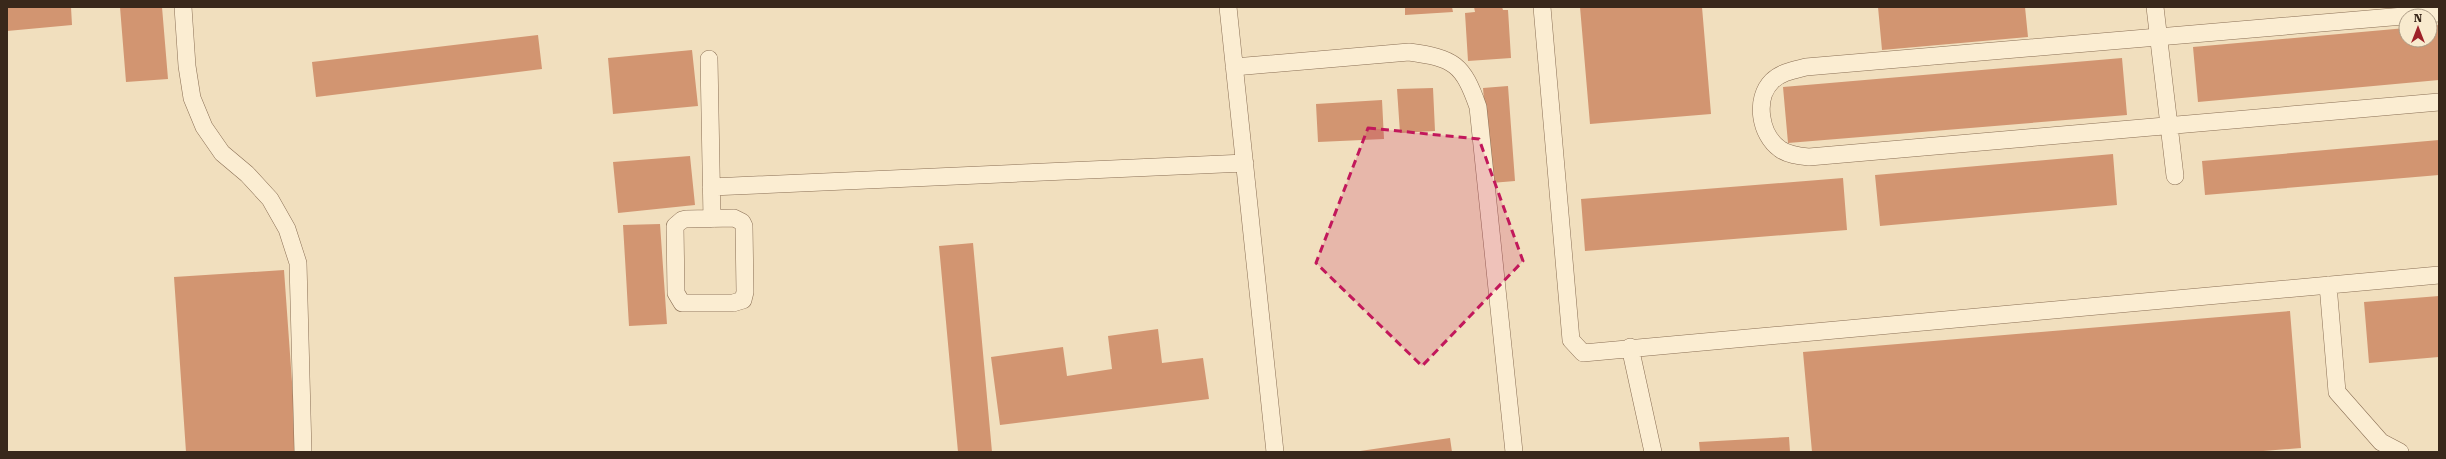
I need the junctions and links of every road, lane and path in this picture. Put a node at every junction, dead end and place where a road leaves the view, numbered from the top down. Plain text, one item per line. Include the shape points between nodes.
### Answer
1 (183, 7) edge
2 (1228, 7) edge
3 (1542, 7) edge
4 (2154, 7) edge
5 (2439, 13) edge
6 (2158, 36) junction
7 (710, 59) dead end
8 (1234, 67) junction
9 (2439, 102) edge
10 (2168, 126) junction
11 (1245, 163) junction
12 (2175, 176) dead end
13 (711, 187) junction
14 (712, 219) junction
15 (2439, 275) edge
16 (2328, 285) junction
17 (1630, 347) junction
18 (303, 452) edge
19 (1275, 452) edge
20 (1514, 452) edge
21 (1653, 452) edge
22 (2400, 452) edge

1 - 18 lane via 192,98 204,128 222,153 247,174 270,199 287,229 298,263
2 - 8 lane
3 - 17 lane via 1571,340 1583,353
4 - 6 lane
5 - 6 lane
6 - 10 lane
6 - 10 lane via 1806,67 1789,71 1772,82 1762,102 1761,115 1764,129 1780,150 1794,156 1809,158
7 - 13 lane
8 - 11 lane
8 - 20 lane via 1409,52 1450,61 1463,71 1478,107
9 - 10 lane
10 - 12 lane
11 - 13 lane
11 - 19 lane
13 - 14 lane
14 - 14 lane via 682,220 675,226 676,293 682,303 733,303 743,300 745,296 744,226 734,218
15 - 16 lane
16 - 17 lane
16 - 22 lane via 2337,392 2380,442
17 - 21 lane

